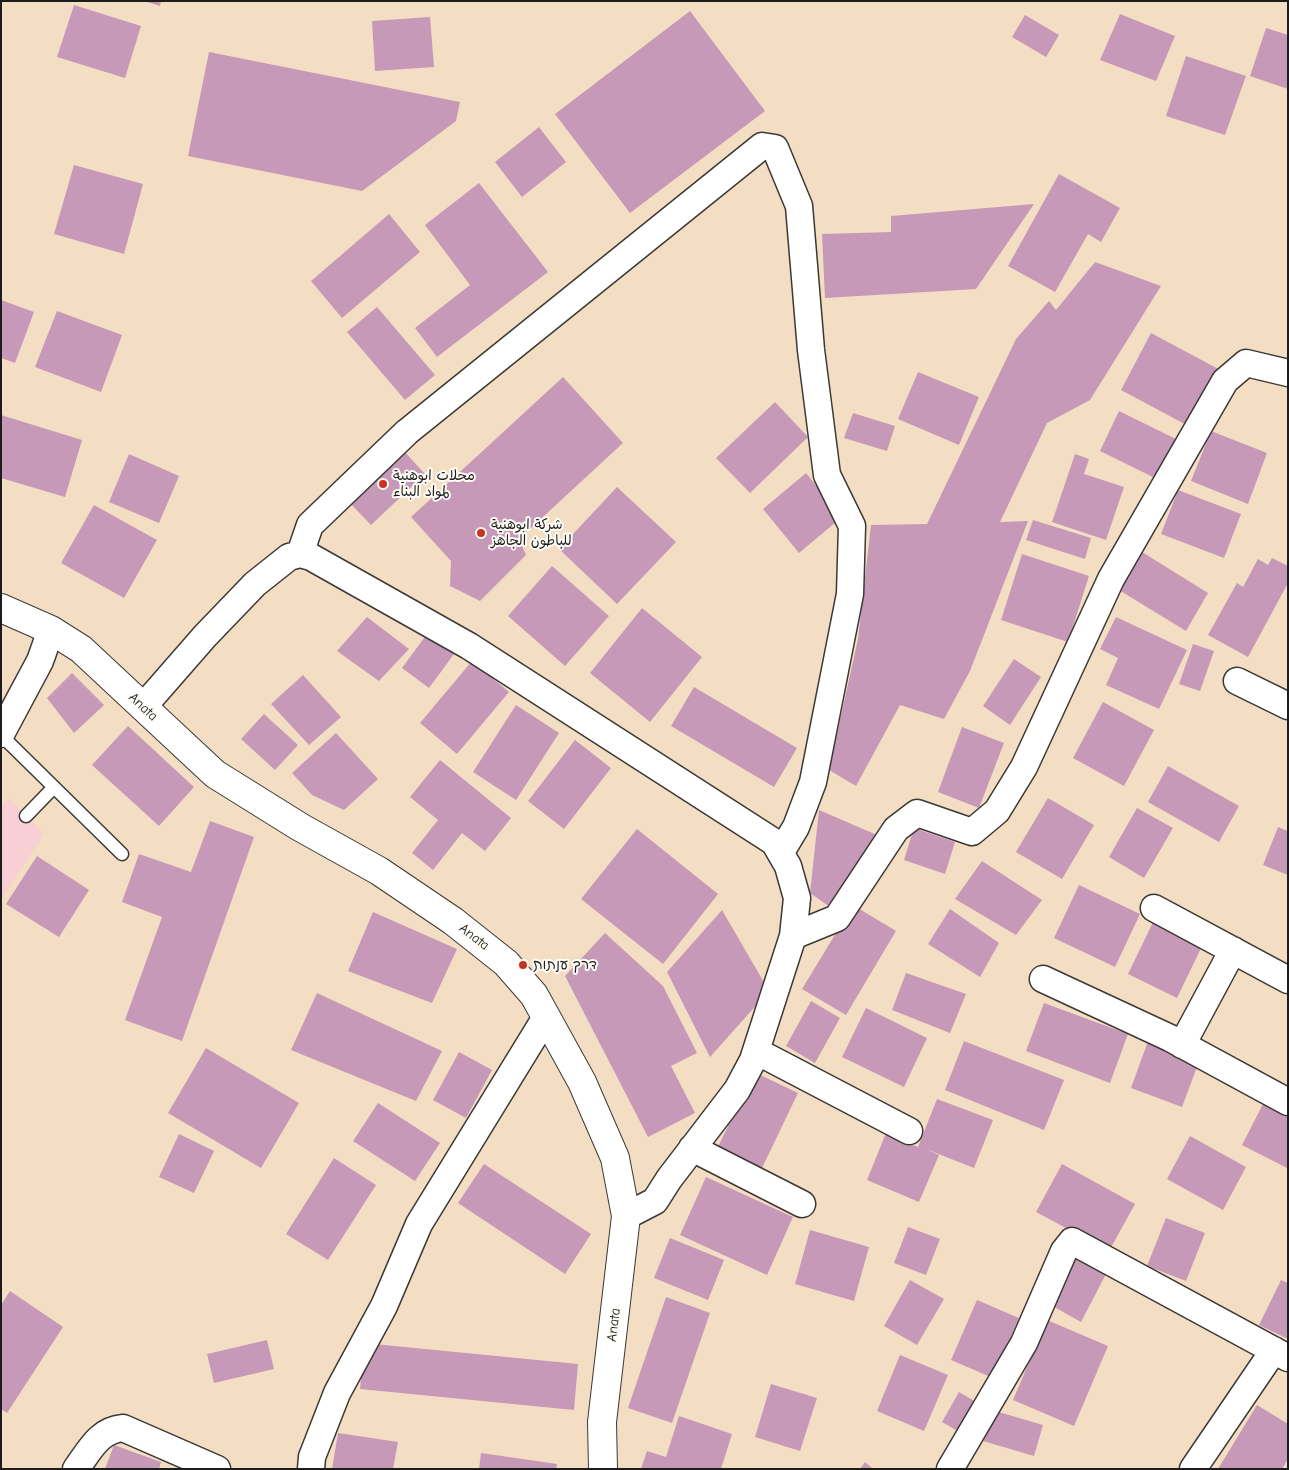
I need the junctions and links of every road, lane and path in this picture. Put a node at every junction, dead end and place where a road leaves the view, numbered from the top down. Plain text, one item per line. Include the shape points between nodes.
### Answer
1 (1288, 374) edge
2 (300, 554) junction
3 (1, 608) edge
4 (52, 630) junction
5 (1237, 681) dead end
6 (1288, 706) edge
7 (143, 707) junction
8 (1, 734) edge
9 (54, 787) junction
10 (26, 816) dead end
11 (781, 852) junction
12 (122, 854) dead end
13 (1154, 908) dead end
14 (793, 936) junction
15 (1233, 950) junction
16 (1042, 979) dead end
17 (1288, 980) edge
18 (546, 1017) junction
19 (1182, 1044) junction
20 (756, 1051) junction
21 (1288, 1102) edge
22 (909, 1131) dead end
23 (692, 1148) junction
24 (802, 1204) dead end
25 (626, 1216) junction
26 (1281, 1354) edge
27 (76, 1469) edge
28 (218, 1469) edge
29 (310, 1469) edge
30 (603, 1469) edge
31 (950, 1469) edge
32 (1193, 1469) edge

1 - 14 street via 1246,363 1225,380 1111,579 1024,767 997,811 972,832 917,814 896,829 837,918
2 - 7 street via 289,557 255,584
2 - 11 street via 311,557 469,646 774,842
2 - 11 street via 310,525 407,432 762,146 775,148 799,206 811,350 827,475 852,526 850,594 813,782 796,827
3 - 4 street, Anata
4 - 7 street, Anata via 81,649
4 - 8 street via 40,661
5 - 6 street
7 - 18 street, Anata via 215,774 379,871 453,921 506,963 534,995
8 - 9 lane
9 - 10 lane
9 - 12 lane
11 - 14 street via 797,898
13 - 15 street
14 - 20 street
15 - 17 street
15 - 19 street
16 - 19 street
18 - 25 street, Anata via 582,1082 615,1158
18 - 29 street via 419,1224 384,1306 337,1393
19 - 21 street
20 - 22 street
20 - 23 street via 737,1090
23 - 24 street
23 - 25 street via 655,1201
25 - 30 street, Anata via 602,1422
26 - 31 street via 1072,1241 1064,1251 1024,1343
26 - 32 street
27 - 28 street via 109,1429 123,1428

